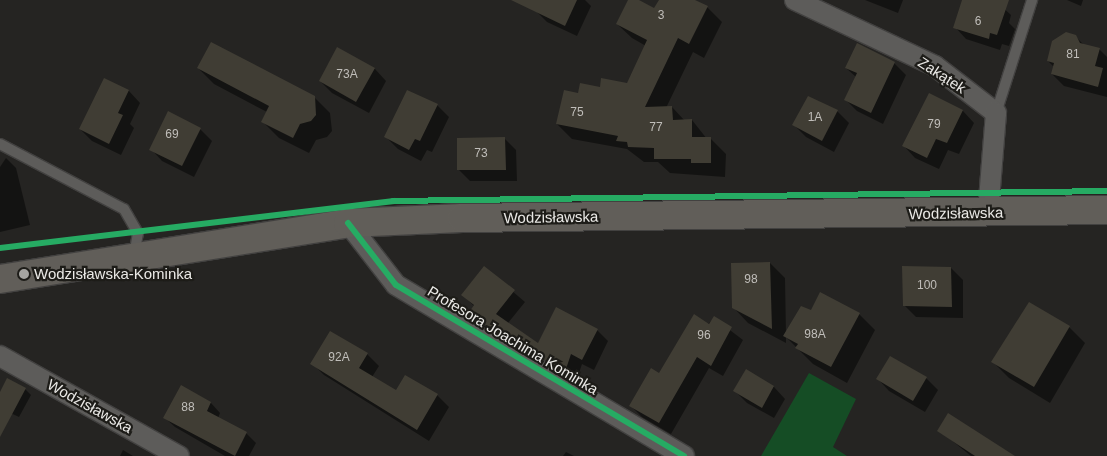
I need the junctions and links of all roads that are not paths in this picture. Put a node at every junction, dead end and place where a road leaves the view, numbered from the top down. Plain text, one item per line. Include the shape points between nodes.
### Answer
1 (795, 0) edge
2 (1032, 0) edge
3 (996, 113) junction
4 (0, 144) edge
5 (1107, 210) edge
6 (988, 212) junction
7 (348, 223) junction
8 (134, 257) junction
9 (0, 279) edge
10 (0, 356) edge
11 (179, 456) edge
12 (684, 456) edge

1 - 3 street, Zakątek via 935,66
2 - 3 lane
3 - 6 street
4 - 8 lane via 124,209 138,233
5 - 6 main road, Wodzisławska
6 - 7 main road, Wodzisławska via 462,218
7 - 8 main road, Wodzisławska
7 - 12 street, Profesora Joachima Kominka via 396,285
8 - 9 main road, Wodzisławska
10 - 11 street, Wodzisławska

